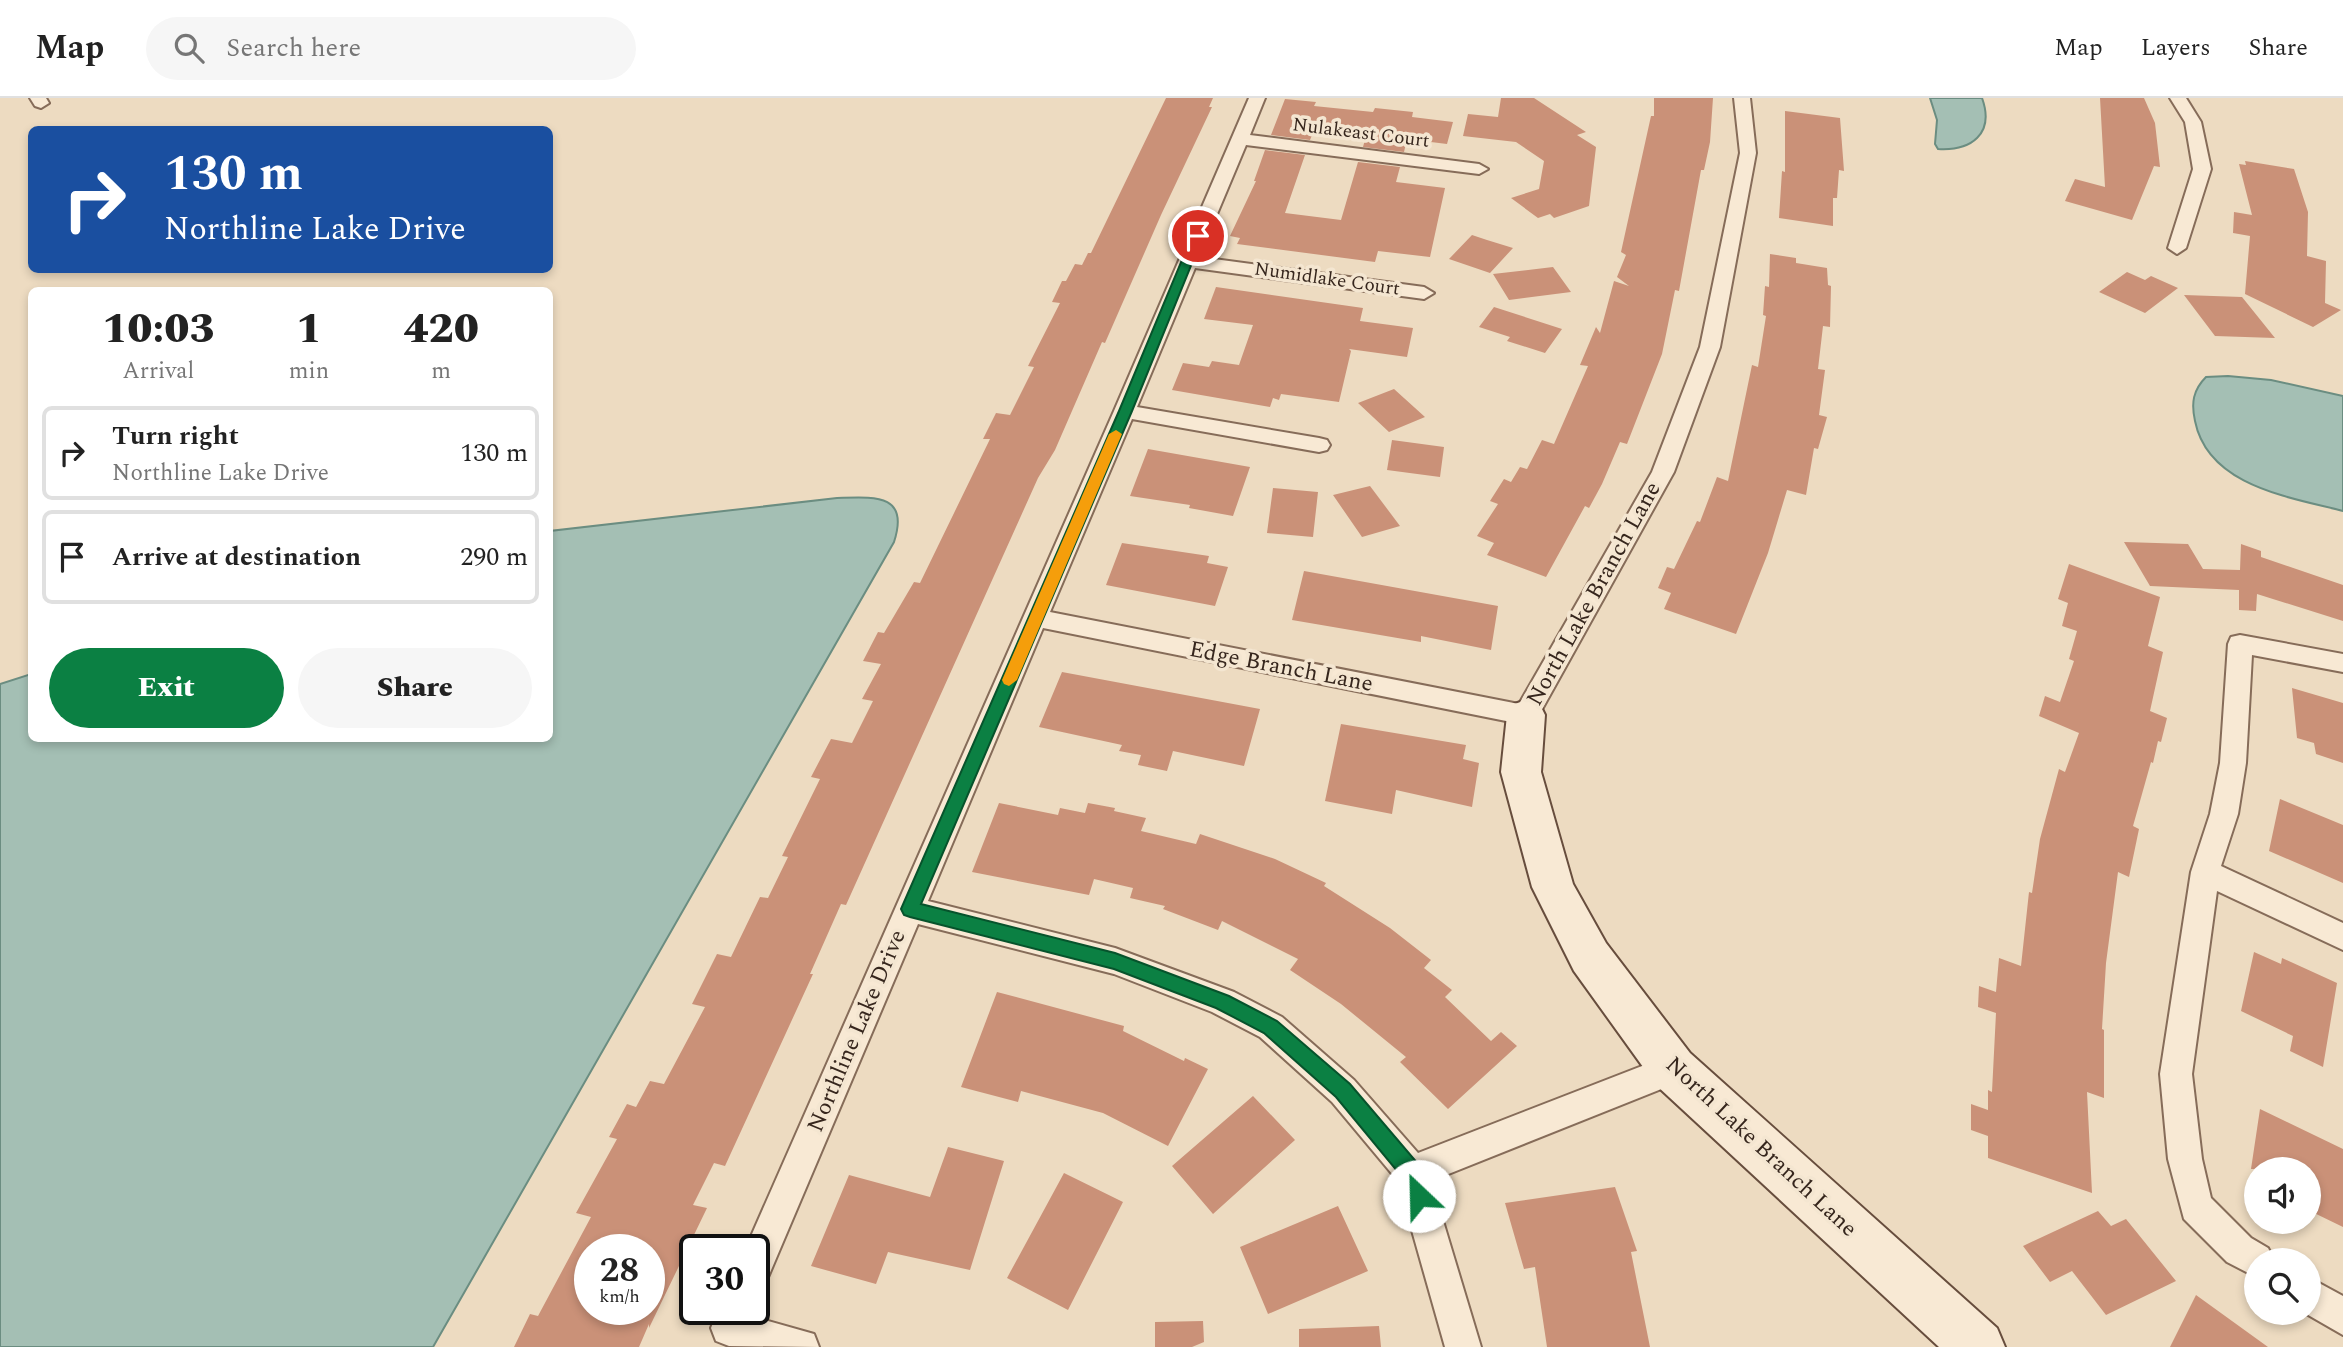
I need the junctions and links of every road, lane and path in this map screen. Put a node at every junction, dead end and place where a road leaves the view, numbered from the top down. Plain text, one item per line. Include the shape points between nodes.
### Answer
1 (1258, 98) edge
2 (1742, 98) edge
3 (2178, 98) edge
4 (1239, 139) junction
5 (1479, 169) dead end
6 (2177, 248) dead end
7 (1187, 261) junction
8 (1424, 293) dead end
9 (1125, 411) junction
10 (1319, 445) dead end
11 (1036, 618) junction
12 (2343, 663) edge
13 (1526, 715) junction
14 (2205, 872) junction
15 (910, 909) junction
16 (2343, 936) edge
17 (1673, 1069) junction
18 (2185, 1158) joint
19 (1412, 1172) junction
20 (770, 1234) edge
21 (2244, 1253) edge
22 (2321, 1303) edge
23 (2343, 1317) edge
24 (729, 1328) edge
25 (801, 1347) edge
26 (1463, 1347) edge
27 (1978, 1347) edge

1 - 4 street, Northline Lake Drive
2 - 13 street, North Lake Branch Lane via 1748,153 1710,347 1663,472
3 - 6 street via 2193,122 2202,169
4 - 5 street, Nulakeast Court
4 - 7 street, Northline Lake Drive
7 - 8 street, Numidlake Court
7 - 9 street, Northline Lake Drive
9 - 10 street
9 - 11 street, Northline Lake Drive
11 - 13 street, Edge Branch Lane
11 - 15 street, Northline Lake Drive
12 - 14 street via 2240,644 2234,764
13 - 17 street, North Lake Branch Lane via 1521,772 1553,887 1590,957
14 - 16 street
14 - 18 street via 2176,1073
15 - 19 street via 1115,961 1235,1008 1271,1027 1343,1091
15 - 20 street, Northline Lake Drive
17 - 19 street
17 - 27 street, North Lake Branch Lane
18 - 21 street via 2196,1207
19 - 26 street
22 - 23 street
24 - 25 street

